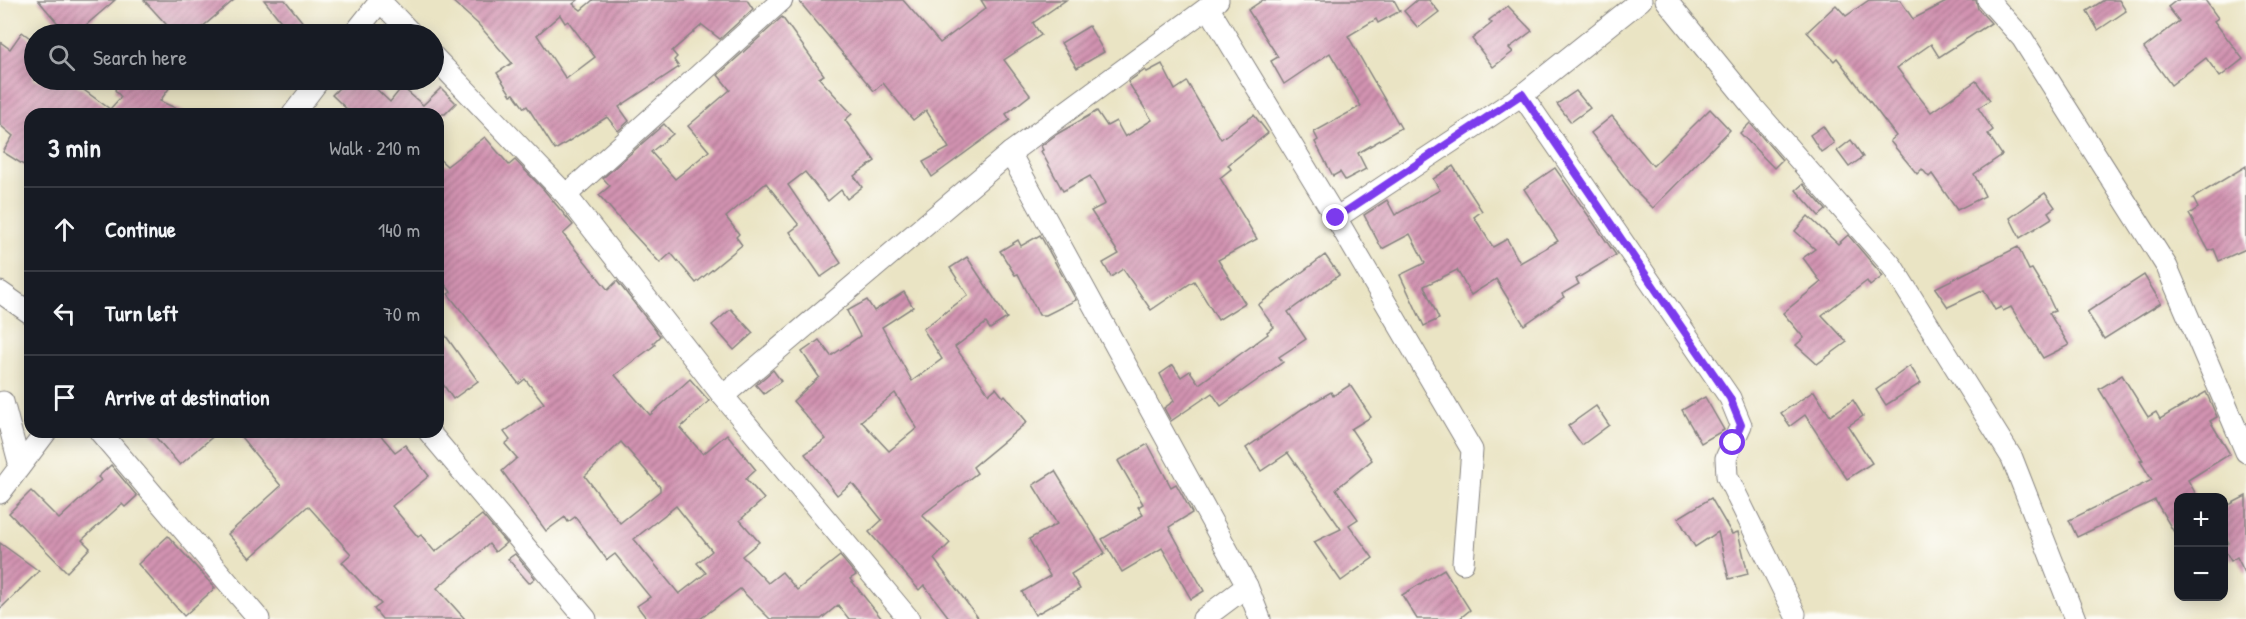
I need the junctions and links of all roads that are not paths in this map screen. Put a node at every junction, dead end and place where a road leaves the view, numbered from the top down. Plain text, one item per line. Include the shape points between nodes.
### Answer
1 (380, 0) edge
2 (782, 0) edge
3 (1641, 0) edge
4 (1666, 0) edge
5 (1988, 0) edge
6 (1213, 4) edge
7 (362, 24) edge
8 (403, 24) edge
9 (444, 67) edge
10 (311, 90) edge
11 (1522, 94) junction
12 (298, 108) edge
13 (1010, 153) junction
14 (566, 195) junction
15 (1336, 218) junction
16 (0, 292) edge
17 (24, 309) edge
18 (723, 396) junction
19 (3, 402) dead end
20 (41, 438) edge
21 (105, 438) edge
22 (434, 438) edge
23 (2246, 452) edge
24 (20, 466) junction
25 (0, 493) edge
26 (1463, 563) dead end
27 (1247, 586) junction
28 (1793, 618) edge
29 (259, 619) edge
30 (586, 619) edge
31 (909, 619) edge
32 (1203, 619) edge
33 (1260, 619) edge
34 (2075, 619) edge

1 - 7 street
1 - 8 street
2 - 14 street
3 - 11 street
4 - 34 street via 1752,106 1892,266 2012,458
5 - 23 street via 2022,38 2167,267
6 - 13 street
6 - 15 street
9 - 14 street
10 - 12 street
11 - 15 street
11 - 28 street via 1730,398 1741,425 1726,458 1727,476
13 - 18 street
13 - 27 street
14 - 18 street
15 - 26 street via 1472,450
16 - 17 street
18 - 31 street
19 - 24 street
20 - 24 street
21 - 29 street
22 - 30 street
24 - 25 street
27 - 32 street
27 - 33 street

